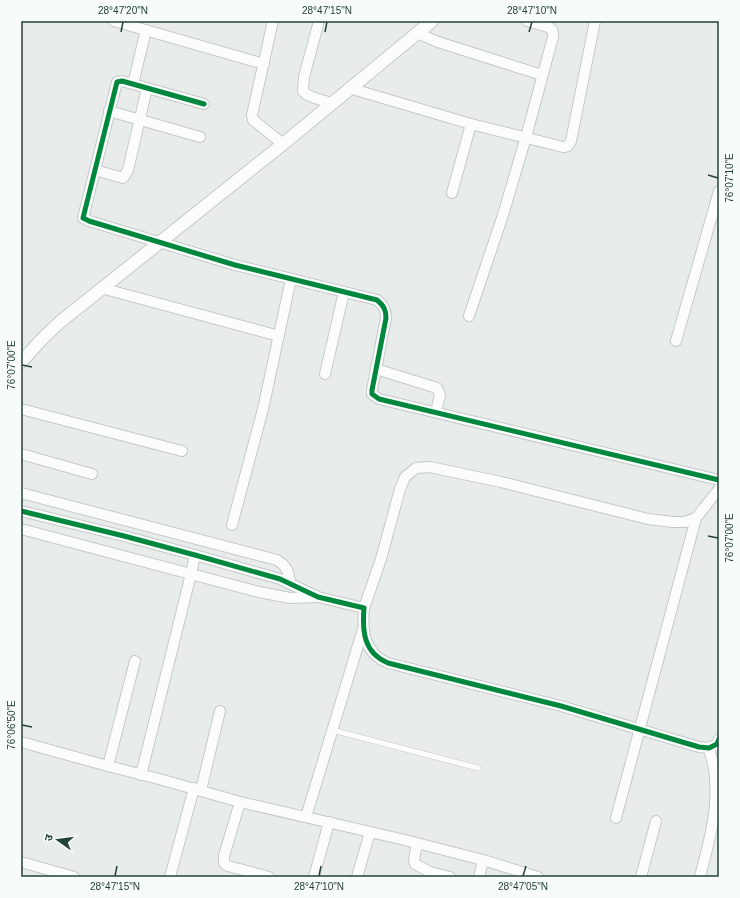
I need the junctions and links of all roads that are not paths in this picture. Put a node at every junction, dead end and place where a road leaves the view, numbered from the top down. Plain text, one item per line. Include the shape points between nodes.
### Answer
1 (114, 21) edge
2 (274, 21) edge
3 (319, 21) edge
4 (432, 21) edge
5 (527, 21) edge
6 (595, 21) edge
7 (540, 23) edge
8 (146, 30) junction
9 (417, 33) junction
10 (264, 64) junction
11 (542, 75) junction
12 (133, 84) junction
13 (148, 88) junction
14 (349, 88) junction
15 (331, 103) junction
16 (204, 104) dead end
17 (109, 111) junction
18 (140, 120) junction
19 (471, 124) junction
20 (200, 137) dead end
21 (526, 138) junction
22 (282, 144) junction
23 (95, 170) junction
24 (719, 191) edge
25 (452, 193) dead end
26 (157, 243) junction
27 (291, 280) junction
28 (101, 288) junction
29 (344, 292) junction
30 (469, 316) dead end
31 (279, 336) junction
32 (676, 341) dead end
33 (22, 359) edge
34 (376, 369) junction
35 (325, 374) dead end
36 (21, 408) edge
37 (436, 412) junction
38 (182, 451) dead end
39 (21, 454) edge
40 (92, 474) dead end
41 (719, 480) edge
42 (719, 489) edge
43 (21, 493) edge
44 (21, 511) edge
45 (696, 518) junction
46 (232, 525) dead end
47 (21, 529) edge
48 (195, 555) junction
49 (191, 574) junction
50 (290, 584) junction
51 (318, 597) junction
52 (364, 608) junction
53 (363, 629) junction
54 (134, 661) dead end
55 (220, 711) dead end
56 (639, 729) junction
57 (332, 730) junction
58 (719, 739) edge
59 (21, 742) edge
60 (709, 748) junction
61 (108, 766) junction
62 (716, 766) edge
63 (478, 768) dead end
64 (141, 775) junction
65 (197, 789) junction
66 (240, 802) junction
67 (717, 805) edge
68 (306, 817) junction
69 (616, 818) dead end
70 (656, 821) dead end
71 (329, 822) junction
72 (370, 832) junction
73 (418, 844) junction
74 (483, 860) junction
75 (21, 862) edge
76 (519, 874) edge
77 (432, 875) edge
78 (71, 877) edge
79 (170, 877) edge
80 (269, 877) edge
81 (314, 877) edge
82 (357, 877) edge
83 (450, 877) edge
84 (479, 877) edge
85 (538, 877) edge
86 (641, 877) edge
87 (700, 877) edge

1 - 8 street
2 - 10 street
3 - 15 street via 303,90 309,96
4 - 9 street
5 - 7 street
6 - 21 street via 568,146
7 - 11 street via 551,28 553,32
8 - 10 street
8 - 12 street
9 - 11 street
9 - 14 street
10 - 22 street via 253,120
11 - 21 street
12 - 13 street
12 - 17 street via 117,82
13 - 16 street
13 - 18 street
14 - 15 street
14 - 19 street
15 - 22 street
17 - 18 street
17 - 23 street
18 - 20 street
18 - 23 street via 125,176 123,178
19 - 21 street
19 - 25 street
21 - 30 street
22 - 26 street
23 - 26 street via 83,218
24 - 32 street
26 - 27 street
26 - 28 street
27 - 29 street
27 - 31 street
28 - 31 street
28 - 33 street via 60,322
29 - 34 street via 377,300 386,311
29 - 35 street
31 - 46 street via 263,409
34 - 37 street via 437,388 440,395
34 - 37 street via 372,390 375,397
36 - 38 street
37 - 41 street
39 - 40 street
42 - 45 street
43 - 50 street via 277,560 287,568
44 - 48 street
45 - 52 street via 679,522 648,518 494,480 430,467 416,468 406,477 400,489 381,559
45 - 56 street
47 - 49 street
48 - 49 street
48 - 50 street
49 - 51 street via 290,598
49 - 64 street
50 - 51 street
51 - 52 street
52 - 53 street
53 - 56 street via 371,651 378,659 388,663 561,706
53 - 57 street
54 - 61 street
55 - 65 street
56 - 60 street
56 - 69 street
57 - 63 lane
57 - 68 street
58 - 60 street via 717,744
59 - 61 street
60 - 62 street
61 - 64 street
62 - 67 street
64 - 65 street
65 - 66 street
65 - 79 street
66 - 68 street
66 - 80 street via 224,863
67 - 87 street
68 - 71 street
70 - 86 street
71 - 72 street
71 - 81 street
72 - 73 street
72 - 82 street
73 - 74 street
73 - 77 street via 415,864
74 - 76 street
74 - 84 street
75 - 78 street
76 - 85 street
77 - 83 street

